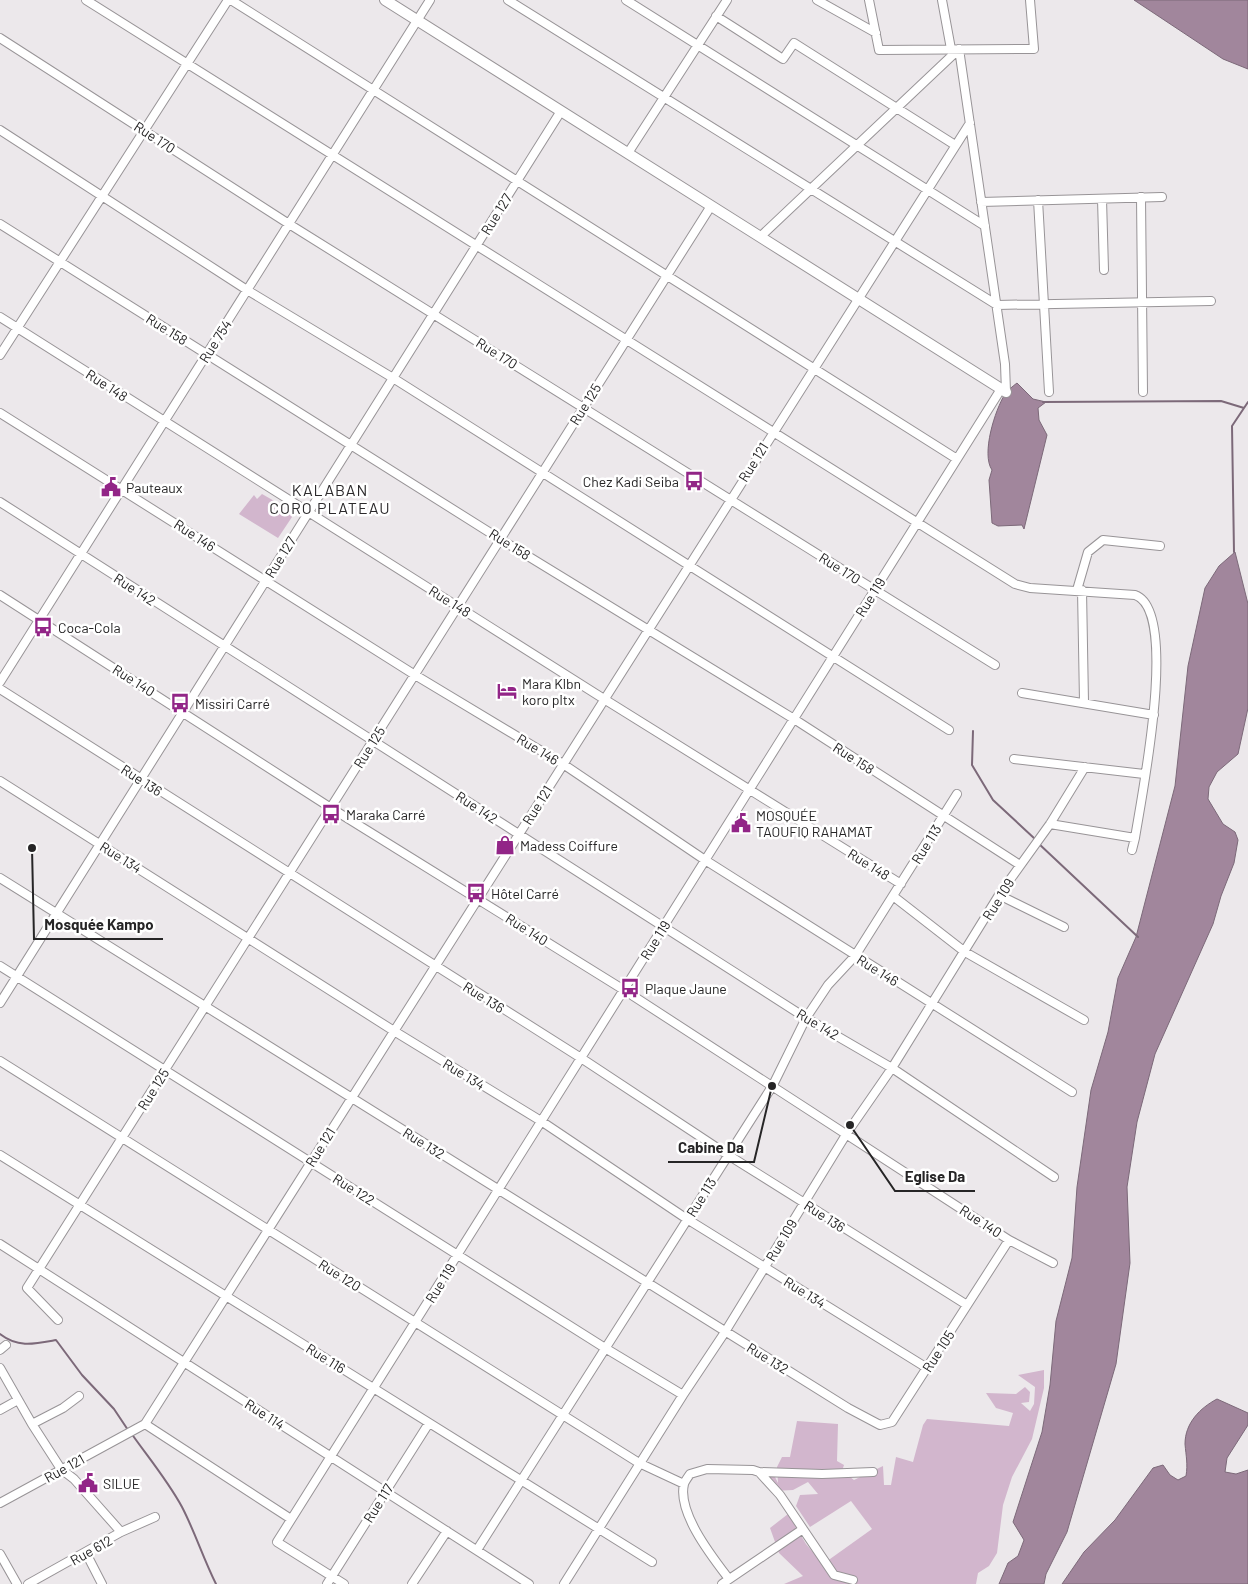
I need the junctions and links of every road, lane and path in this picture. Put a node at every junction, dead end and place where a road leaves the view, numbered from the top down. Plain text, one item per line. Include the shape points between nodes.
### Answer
1 (86, 0) edge
2 (230, 0) edge
3 (385, 0) edge
4 (430, 0) edge
5 (508, 0) edge
6 (626, 0) edge
7 (818, 0) edge
8 (869, 0) edge
9 (942, 0) edge
10 (1030, 0) edge
11 (724, 1) edge
12 (716, 16) junction
13 (417, 20) junction
14 (876, 33) junction
15 (0, 38) edge
16 (698, 45) junction
17 (955, 49) junction
18 (187, 64) junction
19 (374, 90) junction
20 (664, 98) junction
21 (897, 108) junction
22 (561, 111) junction
23 (970, 122) junction
24 (0, 130) edge
25 (145, 130) junction
26 (955, 145) junction
27 (857, 146) junction
28 (628, 153) junction
29 (332, 155) junction
30 (517, 180) junction
31 (926, 189) junction
32 (810, 190) junction
33 (103, 195) junction
34 (1162, 197) dead end
35 (1141, 198) junction
36 (1102, 199) junction
37 (1038, 200) junction
38 (981, 202) junction
39 (711, 206) junction
40 (0, 224) edge
41 (289, 224) junction
42 (985, 226) junction
43 (760, 237) junction
44 (893, 242) junction
45 (476, 245) junction
46 (60, 262) junction
47 (1104, 270) dead end
48 (667, 275) junction
49 (247, 290) junction
50 (858, 298) junction
51 (1211, 301) dead end
52 (1142, 302) junction
53 (1045, 304) junction
54 (996, 305) junction
55 (433, 313) junction
56 (0, 317) edge
57 (17, 328) junction
58 (626, 340) junction
59 (207, 354) junction
60 (0, 355) edge
61 (813, 368) junction
62 (393, 378) junction
63 (1003, 390) junction
64 (1048, 392) dead end
65 (1143, 392) dead end
66 (584, 407) junction
67 (0, 413) edge
68 (164, 422) junction
69 (773, 432) junction
70 (351, 444) junction
71 (958, 459) junction
72 (542, 473) junction
73 (122, 488) junction
74 (730, 499) junction
75 (0, 502) edge
76 (309, 512) junction
77 (917, 523) junction
78 (500, 538) junction
79 (1160, 546) dead end
80 (81, 554) junction
81 (689, 565) junction
82 (266, 580) junction
83 (875, 590) junction
84 (1080, 590) junction
85 (0, 595) edge
86 (458, 606) junction
87 (39, 620) junction
88 (649, 628) junction
89 (224, 646) junction
90 (833, 657) junction
91 (996, 665) dead end
92 (415, 675) junction
93 (0, 682) edge
94 (0, 689) edge
95 (1022, 693) dead end
96 (604, 699) junction
97 (1084, 702) junction
98 (183, 712) junction
99 (1154, 715) junction
100 (794, 719) junction
101 (949, 730) dead end
102 (374, 740) junction
103 (1014, 759) dead end
104 (563, 764) junction
105 (1085, 767) junction
106 (1144, 774) junction
107 (141, 779) junction
108 (0, 781) edge
109 (750, 789) junction
110 (957, 794) dead end
111 (331, 808) junction
112 (944, 816) junction
113 (1050, 824) junction
114 (518, 834) junction
115 (1135, 838) junction
116 (100, 844) junction
117 (1132, 850) dead end
118 (705, 860) junction
119 (1023, 862) junction
120 (289, 874) junction
121 (0, 878) edge
122 (900, 884) junction
123 (999, 895) junction
124 (893, 896) junction
125 (478, 898) junction
126 (56, 914) junction
127 (663, 927) junction
128 (1064, 927) dead end
129 (248, 938) junction
130 (965, 952) junction
131 (855, 956) junction
132 (0, 966) edge
133 (434, 967) junction
134 (17, 976) junction
135 (624, 990) junction
136 (0, 1003) edge
137 (932, 1004) junction
138 (205, 1006) junction
139 (806, 1018) junction
140 (1084, 1020) dead end
141 (394, 1031) junction
142 (581, 1058) junction
143 (0, 1060) edge
144 (892, 1068) junction
145 (165, 1070) junction
146 (773, 1085) junction
147 (1072, 1092) dead end
148 (351, 1098) junction
149 (541, 1121) junction
150 (847, 1133) junction
151 (122, 1138) junction
152 (0, 1155) edge
153 (728, 1155) junction
154 (311, 1162) junction
155 (1054, 1177) dead end
156 (498, 1190) junction
157 (803, 1202) junction
158 (80, 1205) junction
159 (688, 1219) junction
160 (268, 1230) junction
161 (1009, 1240) junction
162 (0, 1244) edge
163 (458, 1254) junction
164 (1053, 1263) dead end
165 (765, 1267) junction
166 (39, 1269) junction
167 (647, 1283) junction
168 (226, 1296) junction
169 (968, 1305) junction
170 (58, 1320) dead end
171 (415, 1322) junction
172 (725, 1332) junction
173 (605, 1348) junction
174 (184, 1362) junction
175 (0, 1368) edge
176 (927, 1368) junction
177 (374, 1388) junction
178 (683, 1395) junction
179 (79, 1396) dead end
180 (18, 1400) junction
181 (848, 1408) joint
182 (0, 1410) edge
183 (563, 1415) junction
184 (429, 1423) junction
185 (32, 1424) junction
186 (146, 1424) junction
187 (331, 1456) junction
188 (639, 1463) junction
189 (61, 1469) junction
190 (759, 1472) junction
191 (873, 1472) dead end
192 (521, 1480) junction
193 (684, 1484) junction
194 (386, 1492) junction
195 (0, 1503) edge
196 (155, 1517) dead end
197 (291, 1519) junction
198 (599, 1528) junction
199 (803, 1529) junction
200 (447, 1531) junction
201 (121, 1532) junction
202 (477, 1550) junction
203 (86, 1553) junction
204 (0, 1554) edge
205 (652, 1562) dead end
206 (332, 1577) junction
207 (853, 1580) dead end
208 (725, 1582) edge
209 (417, 1583) edge
210 (17, 1584) edge
211 (28, 1584) edge
212 (102, 1584) edge
213 (327, 1584) edge
214 (344, 1584) edge
215 (530, 1584) edge
216 (564, 1584) edge

1 - 18 street
2 - 18 street
2 - 19 street
3 - 13 street
4 - 13 street, Rue 754
5 - 20 street
6 - 16 street
7 - 14 street
8 - 14 street
9 - 17 street
10 - 17 street via 1034,49
11 - 12 street
12 - 16 street
12 - 21 street via 784,59 794,43
13 - 19 street, Rue 754
13 - 22 street
14 - 17 street via 879,50
15 - 25 street, Rue 170
16 - 20 street
16 - 27 street
17 - 21 street
17 - 23 street
18 - 25 street
18 - 29 street
19 - 29 street, Rue 754
19 - 30 street
20 - 28 street
20 - 32 street
21 - 26 street
21 - 27 street
22 - 28 street
22 - 30 street, Rue 127
23 - 26 street, Rue 121
23 - 38 street
24 - 33 street
25 - 33 street
25 - 41 street, Rue 170
26 - 31 street, Rue 121
27 - 31 street
27 - 32 street
28 - 39 street
29 - 41 street, Rue 754
29 - 45 street
30 - 45 street, Rue 127
30 - 48 street
31 - 42 street
31 - 44 street, Rue 121
32 - 43 street
32 - 44 street
33 - 46 street
33 - 49 street
34 - 35 street
35 - 36 street
35 - 52 street
36 - 37 street
36 - 47 street
37 - 38 street
37 - 53 street
38 - 42 street
39 - 43 street
39 - 48 street, Rue 125
40 - 46 street, Rue 158
41 - 49 street, Rue 754
41 - 55 street, Rue 170
42 - 54 street
43 - 50 street
44 - 50 street, Rue 121
44 - 54 street
45 - 55 street, Rue 127
45 - 58 street
46 - 57 street
46 - 59 street, Rue 158
48 - 58 street, Rue 125
48 - 61 street
49 - 59 street, Rue 754
49 - 62 street
50 - 61 street, Rue 121
50 - 63 street
51 - 52 street
52 - 53 street
52 - 65 street
53 - 54 street
53 - 64 street
54 - 63 street via 1005,364
55 - 62 street, Rue 127
55 - 66 street, Rue 170
56 - 57 street, Rue 148
57 - 60 street
57 - 68 street, Rue 148
58 - 66 street, Rue 125
58 - 69 street
59 - 68 street, Rue 754
59 - 70 street, Rue 158
61 - 69 street, Rue 121
61 - 71 street
62 - 70 street, Rue 127
62 - 72 street
63 - 71 street, Rue 119
66 - 72 street, Rue 125
66 - 74 street, Rue 170
67 - 73 street, Rue 146
68 - 73 street, Rue 754
68 - 76 street, Rue 148
69 - 74 street, Rue 121
69 - 77 street
70 - 76 street, Rue 127
70 - 78 street, Rue 158
71 - 77 street, Rue 119
72 - 78 street, Rue 125
72 - 81 street
73 - 80 street, Rue 754
73 - 82 street, Rue 146
74 - 81 street, Rue 121
74 - 83 street, Rue 170
75 - 80 street, Rue 142
76 - 82 street, Rue 127
76 - 86 street, Rue 148
77 - 83 street, Rue 119
77 - 84 street via 1015,584 1030,588
78 - 86 street, Rue 125
78 - 88 street, Rue 158
79 - 84 street via 1103,540 1088,552
80 - 87 street, Rue 754
80 - 89 street, Rue 142
81 - 88 street, Rue 121
81 - 90 street
82 - 89 street, Rue 127
82 - 92 street, Rue 146
83 - 90 street, Rue 119
83 - 91 street, Rue 170
84 - 97 street
84 - 99 street via 1135,595 1147,603 1157,657
85 - 87 street, Rue 140
86 - 92 street, Rue 125
86 - 96 street, Rue 148
87 - 93 street, Rue 754
87 - 98 street, Rue 140
88 - 96 street, Rue 121
88 - 100 street, Rue 158
89 - 98 street, Rue 127
89 - 102 street, Rue 142
90 - 100 street, Rue 119
90 - 101 street
92 - 102 street, Rue 125
92 - 104 street, Rue 146
94 - 107 street, Rue 136
95 - 97 street
96 - 104 street, Rue 121
96 - 109 street, Rue 148
97 - 99 street
98 - 107 street, Rue 127
98 - 111 street, Rue 140
99 - 106 street
100 - 109 street, Rue 119
100 - 112 street, Rue 158
102 - 111 street, Rue 125
102 - 114 street, Rue 142
103 - 105 street
104 - 114 street, Rue 121
104 - 118 street, Rue 146
105 - 106 street
105 - 113 street, Rue 109
106 - 115 street
107 - 116 street, Rue 127
107 - 120 street, Rue 136
108 - 116 street, Rue 134
109 - 118 street, Rue 119
109 - 122 street, Rue 148
110 - 112 street, Rue 113
111 - 120 street, Rue 125
111 - 125 street, Rue 140
112 - 119 street, Rue 158
112 - 122 street, Rue 113
113 - 115 street
113 - 119 street, Rue 109
114 - 125 street, Rue 121
114 - 127 street, Rue 142
115 - 117 street
116 - 126 street, Rue 127
116 - 129 street, Rue 134
118 - 127 street, Rue 119
118 - 131 street, Rue 146
119 - 123 street, Rue 109
120 - 129 street, Rue 125
120 - 133 street, Rue 136
121 - 126 street, Rue 132
122 - 124 street, Rue 113
123 - 128 street
123 - 130 street, Rue 109
124 - 130 street
124 - 131 street, Rue 113
125 - 133 street, Rue 121
125 - 135 street, Rue 140
126 - 134 street, Rue 127
126 - 138 street, Rue 132
127 - 135 street, Rue 119
127 - 139 street, Rue 142
129 - 138 street, Rue 125
129 - 141 street, Rue 134
130 - 137 street, Rue 109
130 - 140 street
131 - 137 street, Rue 146
131 - 139 street, Rue 113 via 828,985
132 - 134 street, Rue 122
133 - 141 street, Rue 121
133 - 142 street, Rue 136
134 - 136 street, Rue 127
134 - 145 street, Rue 122
135 - 142 street, Rue 119
135 - 146 street, Rue 140
137 - 144 street, Rue 109
137 - 147 street, Rue 146
138 - 145 street, Rue 125
138 - 148 street, Rue 132
139 - 144 street, Rue 142
139 - 146 street, Rue 113
141 - 148 street, Rue 121
141 - 149 street, Rue 134
142 - 149 street, Rue 119
142 - 153 street, Rue 136
143 - 151 street, Rue 120
144 - 150 street, Rue 109
144 - 155 street, Rue 142
145 - 151 street, Rue 125
145 - 154 street, Rue 122
146 - 150 street, Rue 140
146 - 153 street, Rue 113
148 - 154 street, Rue 121
148 - 156 street, Rue 132
149 - 156 street, Rue 119
149 - 159 street, Rue 134
150 - 157 street, Rue 109
150 - 161 street, Rue 140
151 - 158 street, Rue 125
151 - 160 street, Rue 120
152 - 158 street, Rue 116
153 - 157 street, Rue 136
153 - 159 street, Rue 113
154 - 160 street, Rue 121
154 - 163 street, Rue 122
156 - 163 street, Rue 119
156 - 167 street, Rue 132
157 - 165 street, Rue 109
157 - 169 street, Rue 136
158 - 166 street, Rue 125
158 - 168 street, Rue 116
159 - 165 street, Rue 134
159 - 167 street, Rue 113
160 - 168 street, Rue 121
160 - 171 street, Rue 120
161 - 164 street, Rue 140
161 - 169 street, Rue 105
162 - 166 street, Rue 114
163 - 171 street, Rue 119
163 - 173 street, Rue 122
165 - 172 street, Rue 109
165 - 176 street, Rue 134
166 - 170 street, Rue 125 via 28,1288
166 - 174 street, Rue 114
167 - 172 street, Rue 132
167 - 173 street, Rue 113
168 - 174 street, Rue 121
168 - 177 street, Rue 116
169 - 176 street, Rue 105
171 - 177 street, Rue 119
171 - 183 street, Rue 120
172 - 178 street, Rue 109
172 - 181 street, Rue 132
173 - 178 street, Rue 122
173 - 183 street, Rue 113
174 - 186 street, Rue 121
174 - 187 street, Rue 114
175 - 180 street
176 - 181 street, Rue 105 via 892,1422 880,1425
177 - 184 street, Rue 116
177 - 187 street, Rue 119
178 - 188 street, Rue 109
179 - 185 street
180 - 182 street
180 - 185 street
183 - 188 street, Rue 120
183 - 192 street, Rue 113
184 - 192 street, Rue 116
184 - 194 street, Rue 117
185 - 189 street
186 - 189 street, Rue 121
186 - 197 street
187 - 194 street, Rue 114
187 - 197 street, Rue 119
188 - 193 street, Rue 120
188 - 198 street, Rue 109
189 - 195 street, Rue 121
189 - 201 street via 74,1479
190 - 191 street
190 - 193 street via 707,1469 690,1474
190 - 199 street via 780,1495
192 - 198 street, Rue 116
192 - 202 street, Rue 113
193 - 208 street via 685,1501 698,1536
194 - 200 street, Rue 114
194 - 206 street, Rue 117
196 - 201 street, Rue 612
197 - 206 street, Rue 119 via 277,1542
198 - 205 street, Rue 116
198 - 216 street, Rue 109
199 - 207 street via 834,1575
199 - 208 street
200 - 202 street, Rue 114
200 - 209 street
201 - 203 street, Rue 612
202 - 215 street, Rue 114
203 - 211 street, Rue 612
203 - 212 street
204 - 210 street
206 - 213 street, Rue 117
206 - 214 street

